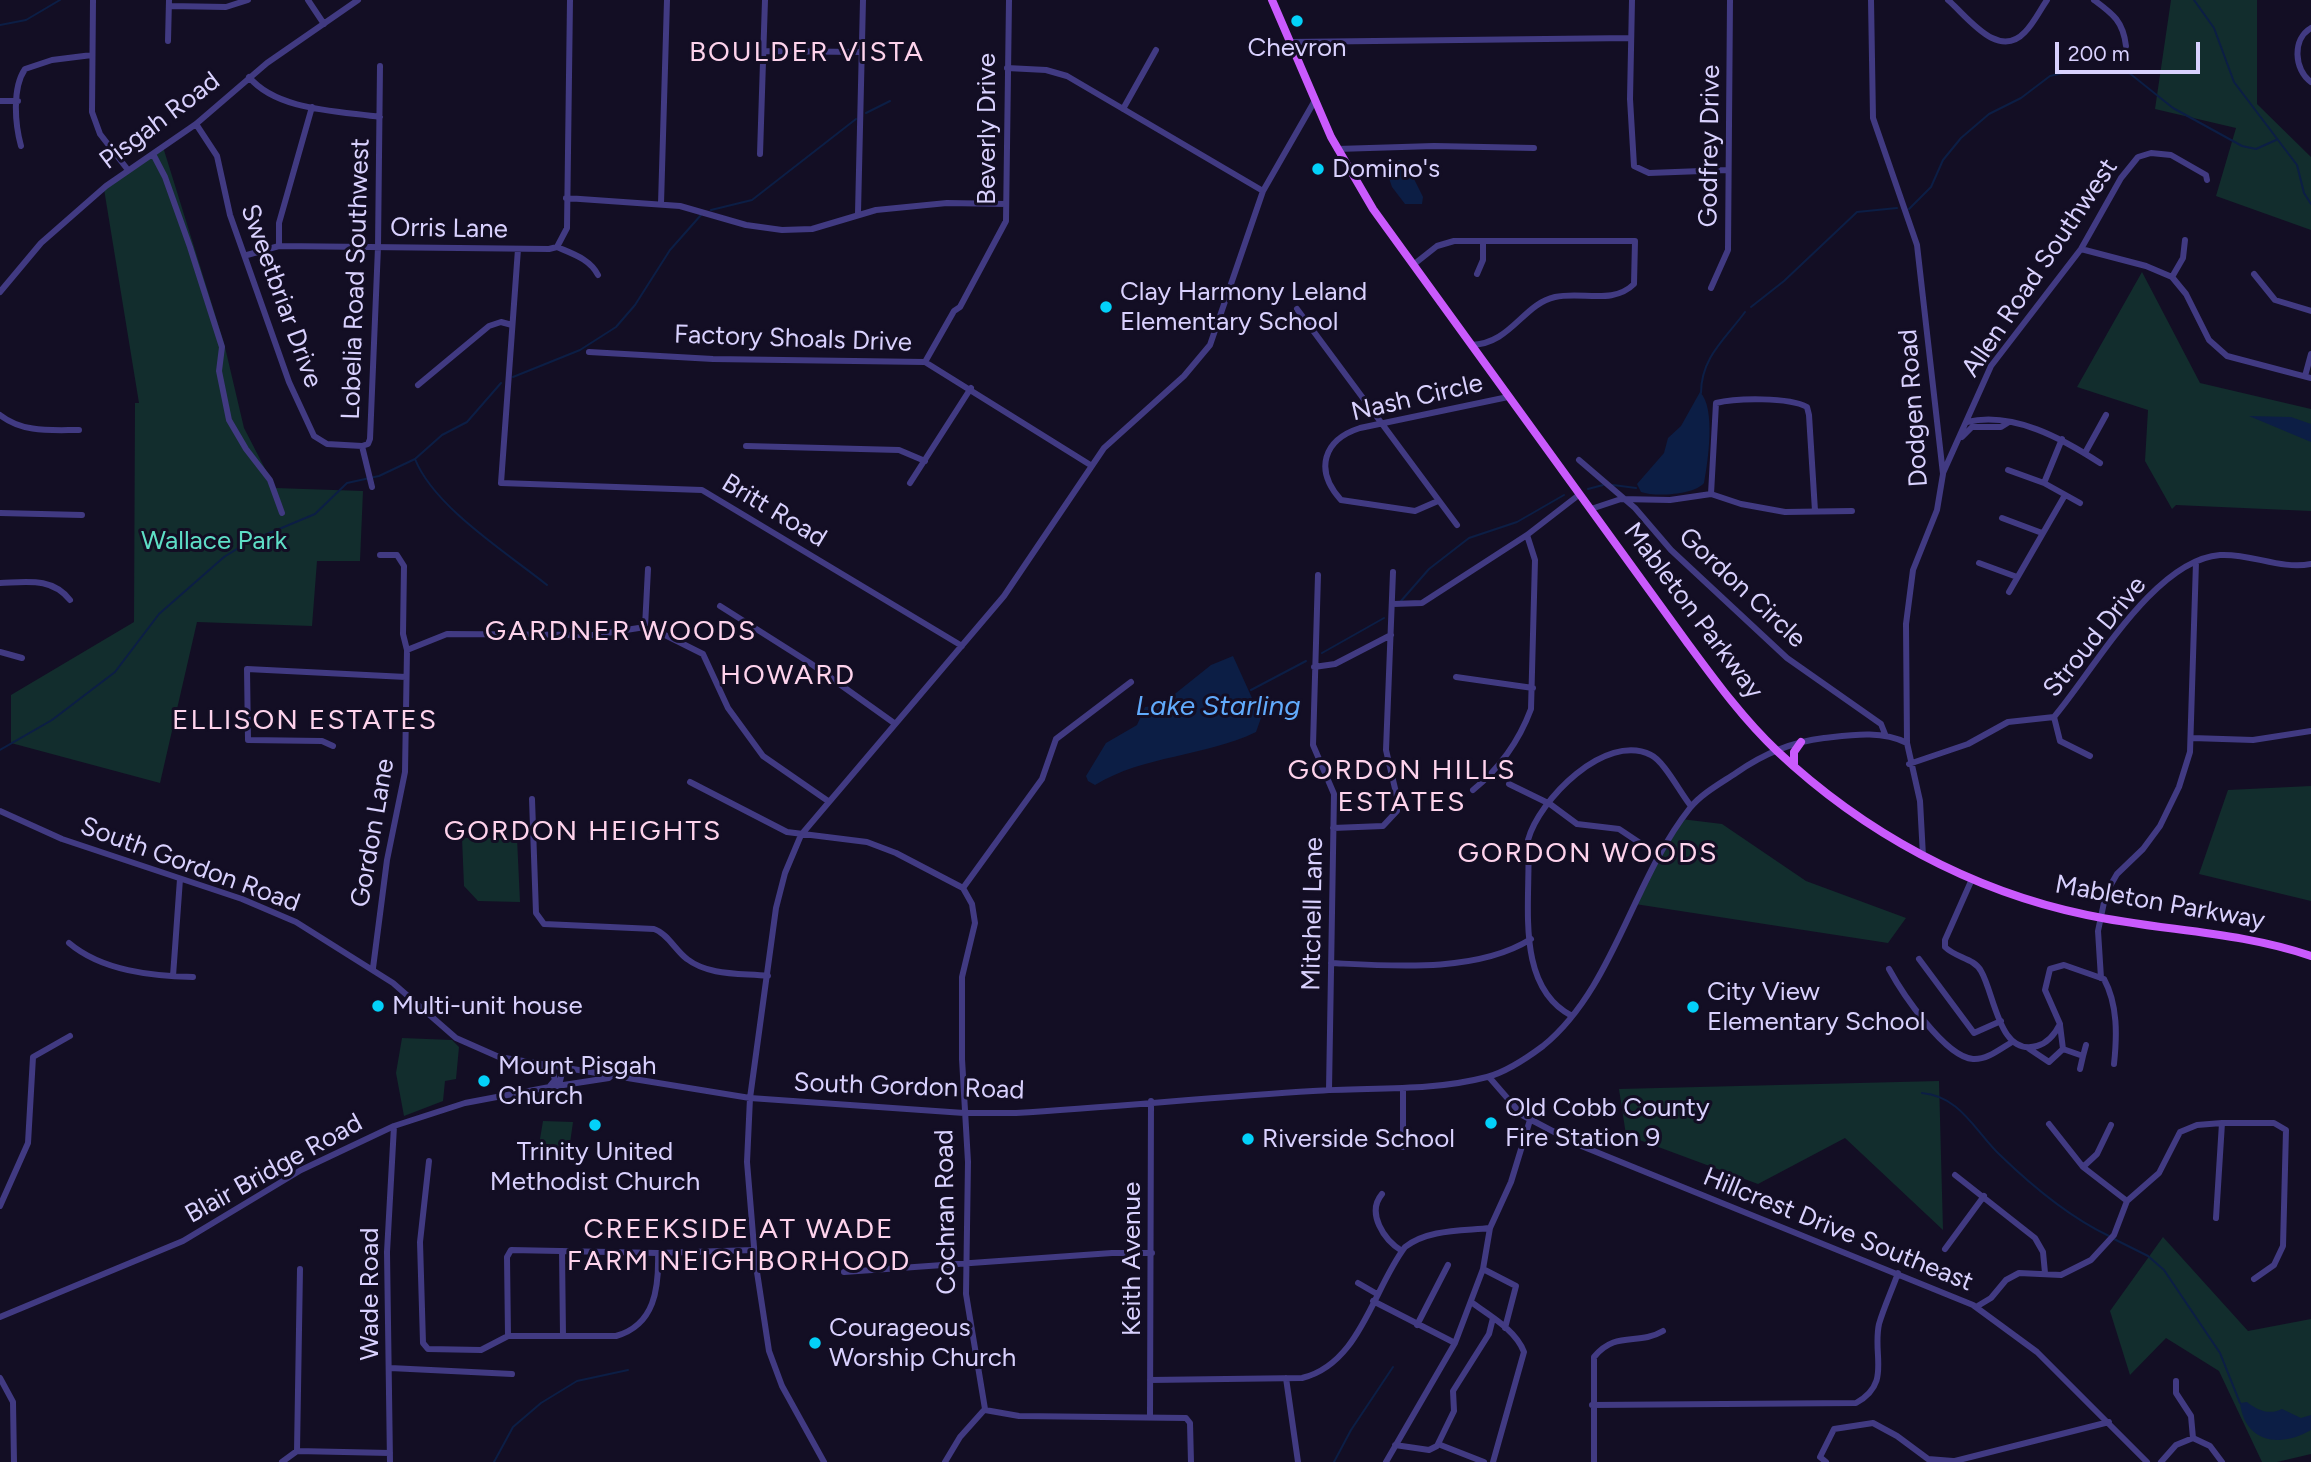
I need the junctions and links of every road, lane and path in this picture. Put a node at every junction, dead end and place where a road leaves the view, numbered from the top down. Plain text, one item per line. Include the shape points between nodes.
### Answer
1 (93, 0) edge
2 (248, 0) edge
3 (308, 0) edge
4 (358, 0) edge
5 (570, 0) edge
6 (667, 0) edge
7 (765, 0) edge
8 (863, 0) edge
9 (1009, 0) edge
10 (1272, 0) edge
11 (1632, 0) edge
12 (1730, 0) edge
13 (1871, 0) edge
14 (1948, 0) edge
15 (2047, 0) edge
16 (2094, 0) edge
17 (169, 3) edge
18 (324, 24) junction
19 (2311, 28) edge
20 (1631, 38) junction
21 (168, 41) dead end
22 (1289, 42) junction
23 (2126, 46) dead end
24 (1156, 50) dead end
25 (762, 51) junction
26 (860, 52) junction
27 (92, 55) junction
28 (380, 66) dead end
29 (1007, 68) junction
30 (249, 77) junction
31 (2311, 82) edge
32 (0, 100) edge
33 (18, 101) junction
34 (1314, 102) junction
35 (312, 107) junction
36 (1123, 109) junction
37 (380, 117) junction
38 (196, 124) junction
39 (20, 146) dead end
40 (1534, 148) dead end
41 (1337, 149) junction
42 (153, 154) junction
43 (760, 154) dead end
44 (128, 170) junction
45 (1728, 170) junction
46 (2207, 180) dead end
47 (1263, 191) junction
48 (566, 198) junction
49 (661, 204) junction
50 (1006, 204) junction
51 (858, 213) junction
52 (2185, 240) dead end
53 (1483, 241) junction
54 (279, 246) junction
55 (378, 247) junction
56 (557, 247) junction
57 (518, 249) junction
58 (2081, 249) junction
59 (247, 255) junction
60 (1413, 265) junction
61 (1477, 274) dead end
62 (2254, 274) dead end
63 (598, 275) dead end
64 (2172, 277) junction
65 (1711, 288) dead end
66 (0, 292) edge
67 (1297, 309) dead end
68 (2311, 311) edge
69 (512, 325) junction
70 (1471, 345) junction
71 (589, 352) dead end
72 (2311, 354) edge
73 (926, 362) junction
74 (2308, 377) edge
75 (418, 385) dead end
76 (971, 388) junction
77 (1508, 397) junction
78 (0, 415) edge
79 (2106, 415) dead end
80 (1379, 423) junction
81 (1970, 425) junction
82 (79, 430) dead end
83 (2062, 439) junction
84 (362, 446) junction
85 (746, 446) dead end
86 (2085, 453) junction
87 (1579, 460) dead end
88 (925, 461) junction
89 (2100, 463) dead end
90 (1092, 466) junction
91 (2008, 470) dead end
92 (1943, 474) junction
93 (2044, 483) junction
94 (910, 484) dead end
95 (372, 487) dead end
96 (1580, 494) junction
97 (1711, 494) junction
98 (2065, 495) junction
99 (1621, 499) junction
100 (1438, 501) junction
101 (2080, 503) dead end
102 (1591, 509) junction
103 (1815, 511) junction
104 (1852, 511) dead end
105 (0, 513) edge
106 (282, 513) dead end
107 (82, 515) dead end
108 (2002, 518) dead end
109 (1457, 525) dead end
110 (2042, 533) junction
111 (1527, 535) junction
112 (380, 555) dead end
113 (2196, 562) junction
114 (1979, 563) dead end
115 (2311, 564) edge
116 (648, 569) dead end
117 (1393, 572) dead end
118 (1318, 575) dead end
119 (2017, 577) junction
120 (0, 583) edge
121 (2009, 592) dead end
122 (70, 600) dead end
123 (1393, 604) junction
124 (720, 606) dead end
125 (646, 627) junction
126 (1391, 635) junction
127 (962, 646) junction
128 (407, 650) junction
129 (0, 652) edge
130 (22, 658) dead end
131 (1314, 667) junction
132 (406, 677) junction
133 (1456, 677) dead end
134 (1131, 682) dead end
135 (1533, 688) junction
136 (2054, 717) junction
137 (894, 723) junction
138 (2311, 731) edge
139 (1885, 734) junction
140 (2192, 738) junction
141 (1801, 742) junction
142 (1907, 743) junction
143 (333, 747) dead end
144 (1775, 750) junction
145 (2090, 756) dead end
146 (1909, 764) junction
147 (1794, 766) junction
148 (690, 782) dead end
149 (1509, 784) dead end
150 (1473, 790) dead end
151 (532, 799) dead end
152 (828, 801) junction
153 (1550, 804) junction
154 (1691, 806) junction
155 (0, 811) edge
156 (1333, 828) junction
157 (801, 835) junction
158 (1658, 855) junction
159 (1923, 856) junction
160 (180, 879) junction
161 (1972, 879) junction
162 (963, 888) junction
163 (2099, 918) junction
164 (1531, 939) junction
165 (69, 943) dead end
166 (2311, 956) edge
167 (1919, 959) dead end
168 (1331, 963) junction
169 (373, 968) junction
170 (1889, 969) dead end
171 (173, 976) junction
172 (768, 976) junction
173 (193, 977) dead end
174 (2101, 978) junction
175 (1572, 1016) junction
176 (2001, 1021) junction
177 (2060, 1024) junction
178 (71, 1036) dead end
179 (2012, 1042) junction
180 (2086, 1045) dead end
181 (2028, 1048) junction
182 (2063, 1049) junction
183 (2083, 1056) junction
184 (2114, 1064) dead end
185 (535, 1065) junction
186 (563, 1069) junction
187 (2080, 1069) dead end
188 (620, 1076) junction
189 (1489, 1077) junction
190 (548, 1087) junction
191 (1403, 1088) junction
192 (1329, 1090) junction
193 (750, 1098) junction
194 (1151, 1101) junction
195 (964, 1113) junction
196 (1530, 1120) junction
197 (2221, 1123) junction
198 (2049, 1124) dead end
199 (2111, 1125) dead end
200 (394, 1126) junction
201 (1403, 1147) dead end
202 (429, 1161) dead end
203 (2083, 1167) junction
204 (1955, 1175) dead end
205 (1381, 1194) dead end
206 (1984, 1196) junction
207 (2127, 1201) junction
208 (0, 1206) edge
209 (2216, 1218) dead end
210 (1490, 1228) junction
211 (1945, 1249) dead end
212 (754, 1250) junction
213 (562, 1251) junction
214 (1402, 1251) junction
215 (658, 1253) junction
216 (1152, 1253) junction
217 (965, 1264) junction
218 (1448, 1265) dead end
219 (300, 1269) dead end
220 (1483, 1269) junction
221 (844, 1272) dead end
222 (1898, 1273) junction
223 (2045, 1273) junction
224 (2254, 1279) dead end
225 (1357, 1283) dead end
226 (1377, 1294) junction
227 (1373, 1301) junction
228 (1471, 1303) junction
229 (1976, 1307) junction
230 (0, 1308) edge
231 (2, 1316) edge
232 (1493, 1318) junction
233 (1417, 1325) junction
234 (1505, 1328) junction
235 (1663, 1331) dead end
236 (508, 1336) junction
237 (564, 1336) junction
238 (1455, 1343) junction
239 (390, 1368) junction
240 (512, 1374) dead end
241 (0, 1378) edge
242 (1286, 1378) junction
243 (1150, 1380) junction
244 (2176, 1381) dead end
245 (1592, 1405) junction
246 (985, 1410) junction
247 (1150, 1416) junction
248 (2109, 1422) junction
249 (2193, 1438) junction
250 (1438, 1444) junction
251 (1395, 1446) junction
252 (298, 1451) junction
253 (390, 1453) junction
254 (2136, 1458) edge
255 (14, 1462) edge
256 (282, 1462) edge
257 (390, 1462) edge
258 (824, 1462) edge
259 (945, 1462) edge
260 (1191, 1462) edge
261 (1298, 1462) edge
262 (1386, 1462) edge
263 (1484, 1462) edge
264 (1493, 1462) edge
265 (1594, 1462) edge
266 (1826, 1462) edge
267 (1951, 1462) edge
268 (2147, 1462) edge
269 (2161, 1462) edge
270 (2222, 1462) edge

1 - 27 street
2 - 17 street via 226,7
3 - 18 street
4 - 18 street, Pisgah Road
5 - 48 street
6 - 49 street
7 - 25 street
8 - 26 street
9 - 29 street, Beverly Drive
10 - 22 main road, Mableton Parkway
11 - 20 street
12 - 45 street, Godfrey Drive
13 - 92 street, Dodgen Road via 1873,118 1917,245
14 - 15 street via 1987,36 2007,41 2022,36
16 - 23 street via 2116,16
17 - 21 street
18 - 30 street, Pisgah Road
19 - 31 street via 2300,39 2298,54 2300,68
20 - 22 street
20 - 45 street via 1634,166 1648,173
22 - 34 main road, Mableton Parkway
24 - 36 street
25 - 26 street
25 - 43 street
26 - 51 street
27 - 33 street via 25,69
27 - 44 street via 92,112 100,134
28 - 37 street, Lobelia Road Southwest
29 - 36 street via 1058,72
29 - 50 street, Beverly Drive
30 - 35 street via 275,96
30 - 38 street, Pisgah Road
32 - 33 street
33 - 39 street
34 - 41 main road, Mableton Parkway
34 - 47 street
35 - 37 street
35 - 54 street via 279,223
36 - 47 street
37 - 55 street, Lobelia Road Southwest
38 - 42 street, Pisgah Road
38 - 59 street, Sweetbriar Drive via 217,156 230,215
40 - 41 street
41 - 60 main road, Mableton Parkway
42 - 44 street, Pisgah Road
42 - 106 street via 190,247 222,347 219,371 229,420 270,480
44 - 66 street, Pisgah Road via 41,243
45 - 65 street, Godfrey Drive via 1728,250
46 - 58 street, Allen Road Southwest via 2206,175 2171,155 2138,157
47 - 90 street via 1210,345 1184,376 1116,436
48 - 49 street
48 - 56 street via 567,228
49 - 51 street via 782,230 811,229
50 - 51 street via 947,203
50 - 73 street, Beverly Drive via 1006,221 994,246
52 - 64 street via 2183,258
53 - 60 street via 1448,242
53 - 61 street
53 - 70 street via 1635,241 1634,284 1623,293 1554,297 1495,341
54 - 55 street, Orris Lane
54 - 59 street, Orris Lane
55 - 57 street, Orris Lane
55 - 84 street, Lobelia Road Southwest via 370,439
56 - 57 street, Orris Lane
56 - 63 street, Orris Lane via 594,266
57 - 69 street
58 - 64 street
58 - 81 street, Allen Road Southwest via 1991,366
59 - 84 street, Sweetbriar Drive via 289,382 314,436 327,444
60 - 70 main road, Mableton Parkway
62 - 68 street via 2275,300
64 - 74 street via 2220,351 2244,363
67 - 80 street
69 - 75 street via 489,326
69 - 127 street, Britt Road via 501,482 702,490
70 - 77 main road, Mableton Parkway
71 - 73 street, Factory Shoals Drive
72 - 74 street
73 - 76 street, Factory Shoals Drive
76 - 88 street
76 - 90 street, Factory Shoals Drive
77 - 80 street, Nash Circle
77 - 96 main road, Mableton Parkway
78 - 82 street via 16,426
79 - 86 street
80 - 100 street
80 - 100 street, Nash Circle via 1340,435 1332,443 1327,470 1337,496 1348,503 1370,502 1406,510 1424,509
81 - 83 street via 2001,427 2011,421
81 - 92 street, Allen Road Southwest
83 - 86 street
83 - 93 street
84 - 95 street, Lobelia Road Southwest
85 - 88 street via 883,449
86 - 89 street
87 - 99 street, Gordon Circle
88 - 94 street
90 - 127 street via 1004,596
91 - 93 street
92 - 142 street, Dodgen Road via 1908,602 1904,666
93 - 98 street
96 - 102 main road, Mableton Parkway
96 - 111 street
97 - 99 street via 1670,500
97 - 103 street via 1785,512
97 - 103 street via 1716,403 1793,402 1807,407 1809,415
98 - 101 street
98 - 110 street
99 - 102 street
99 - 139 street, Gordon Circle via 1787,658 1881,724
100 - 109 street
102 - 144 main road, Mableton Parkway via 1720,686
103 - 104 street
105 - 107 street
108 - 110 street
110 - 119 street
111 - 123 street via 1422,603
111 - 135 street via 1535,560
112 - 128 street, Gordon Lane via 397,555 404,566
113 - 115 street, Stroud Drive via 2233,555 2288,566
113 - 136 street, Stroud Drive via 2162,585 2137,610
113 - 140 street
114 - 119 street
116 - 125 street
117 - 123 street
118 - 131 street, Mitchell Lane
119 - 121 street
120 - 122 street via 49,583
123 - 126 street
124 - 137 street
125 - 128 street via 594,635 447,634
125 - 152 street via 703,654 728,708 762,756
126 - 131 street via 1335,664
126 - 156 street via 1386,750 1397,811 1383,826
127 - 137 street
128 - 132 street, Gordon Lane
129 - 130 street
131 - 156 street, Mitchell Lane via 1313,745 1334,794
132 - 143 street via 247,669 248,740 322,741
132 - 169 street, Gordon Lane via 405,772 387,860
133 - 135 street
134 - 162 street via 1056,739 1042,779
135 - 150 street via 1522,731 1505,758
136 - 145 street via 2060,741
136 - 146 street, Stroud Drive via 2008,722 1968,744
137 - 152 street
138 - 140 street via 2253,740
139 - 141 street, South Gordon Road
139 - 142 street
140 - 163 street via 2182,780 2167,813 2143,849 2112,880
141 - 144 street, South Gordon Road
141 - 147 main road via 1794,752
142 - 146 street, Dodgen Road
144 - 147 main road, Mableton Parkway
144 - 154 street, South Gordon Road
146 - 159 street, Dodgen Road via 1920,801
147 - 159 main road, Mableton Parkway via 1861,819
148 - 157 street
149 - 153 street
151 - 172 street via 536,913 544,924 654,929 701,968
152 - 157 street
153 - 154 street via 1580,769 1604,756 1630,750 1656,757
153 - 158 street via 1583,826 1619,830
153 - 164 street via 1528,840
154 - 158 street, South Gordon Road
155 - 160 street, South Gordon Road via 62,839
156 - 168 street, Mitchell Lane
157 - 162 street via 867,842
157 - 172 street via 776,908
158 - 175 street, South Gordon Road via 1596,982
159 - 161 main road, Mableton Parkway
160 - 169 street, South Gordon Road via 296,922
160 - 171 street
161 - 163 main road, Mableton Parkway via 2020,898
161 - 176 street via 1945,947 1980,969
162 - 195 street, Cochran Road via 975,916 962,970
163 - 166 main road, Mableton Parkway via 2241,937
163 - 174 street
164 - 168 street via 1466,962
164 - 175 street via 1536,969 1548,998
165 - 171 street via 81,954 135,972
167 - 176 street via 1974,1033
168 - 192 street, Mitchell Lane
169 - 185 street, South Gordon Road via 456,1038 486,1053
170 - 179 street via 1916,1009 1961,1056 1982,1058
171 - 173 street
172 - 193 street
174 - 177 street via 2064,965 2050,969 2045,990
174 - 184 street via 2114,1004
175 - 189 street, South Gordon Road via 1543,1046
176 - 179 street
177 - 181 street via 2042,1044
177 - 182 street
178 - 208 street via 33,1058 28,1143
179 - 181 street
180 - 183 street
181 - 182 street via 2049,1062
182 - 183 street
183 - 187 street
185 - 186 street, South Gordon Road
185 - 190 street via 555,1077
186 - 188 street, South Gordon Road
186 - 190 street via 558,1084
188 - 190 street, Blair Bridge Road
188 - 193 street, South Gordon Road
189 - 191 street, South Gordon Road
189 - 196 street, Hillcrest Drive Southeast via 1512,1107
190 - 200 street, Blair Bridge Road via 465,1103
191 - 192 street, South Gordon Road
191 - 201 street
192 - 194 street, South Gordon Road
193 - 195 street, South Gordon Road
193 - 212 street via 747,1162
194 - 195 street, South Gordon Road
194 - 216 street, Keith Avenue
195 - 217 street, Cochran Road via 968,1162
196 - 210 street via 1511,1182
196 - 222 street, Hillcrest Drive Southeast via 1601,1154
197 - 207 street via 2180,1132 2160,1172
197 - 209 street
197 - 224 street via 2274,1123 2286,1130 2283,1246 2274,1265
198 - 203 street
199 - 203 street via 2097,1154
200 - 231 street, Blair Bridge Road via 301,1170 183,1241
200 - 239 street, Wade Road via 387,1252
202 - 236 street via 420,1242 423,1343 428,1349 481,1350
203 - 207 street
204 - 206 street
205 - 214 street via 1375,1211 1381,1231
206 - 211 street
206 - 223 street via 2035,1238 2043,1252
207 - 223 street via 2114,1235 2091,1260 2071,1272
210 - 214 street via 1433,1234 1415,1239
210 - 220 street
212 - 215 street
212 - 258 street via 772,1360
213 - 215 street
213 - 236 street via 511,1250 507,1257
213 - 237 street
214 - 226 street
215 - 237 street via 658,1292 631,1332
216 - 217 street
216 - 243 street, Keith Avenue
217 - 221 street
217 - 246 street, Cochran Road via 967,1311
218 - 233 street
219 - 252 street
220 - 228 street
220 - 234 street via 1516,1286
222 - 229 street, Hillcrest Drive Southeast
222 - 245 street via 1878,1328 1875,1387 1856,1403
223 - 229 street via 2012,1276
225 - 226 street
226 - 227 street
227 - 233 street
227 - 242 street via 1350,1343 1327,1368 1310,1377
228 - 232 street
228 - 238 street
229 - 248 street, Hillcrest Drive Southeast via 2037,1352
230 - 231 street
232 - 234 street
232 - 250 street via 1489,1334 1454,1391 1454,1411
233 - 238 street
234 - 264 street via 1524,1352
235 - 245 street via 1603,1346 1594,1357
236 - 237 street
238 - 251 street
239 - 240 street
239 - 253 street, Wade Road
241 - 255 street via 13,1402
242 - 243 street
242 - 261 street
243 - 247 street, Keith Avenue
244 - 249 street via 2176,1393 2191,1416
245 - 265 street
246 - 247 street via 1019,1416
246 - 259 street
247 - 260 street via 1186,1418
248 - 254 street, Hillcrest Drive Southeast
248 - 267 street
249 - 269 street via 2176,1445
249 - 270 street via 2210,1446
250 - 251 street via 1429,1450
250 - 263 street
251 - 262 street
252 - 253 street
252 - 256 street
253 - 257 street, Wade Road
254 - 268 street, Hillcrest Drive Southeast
266 - 267 street via 1820,1457 1834,1429 1869,1423 1928,1459

